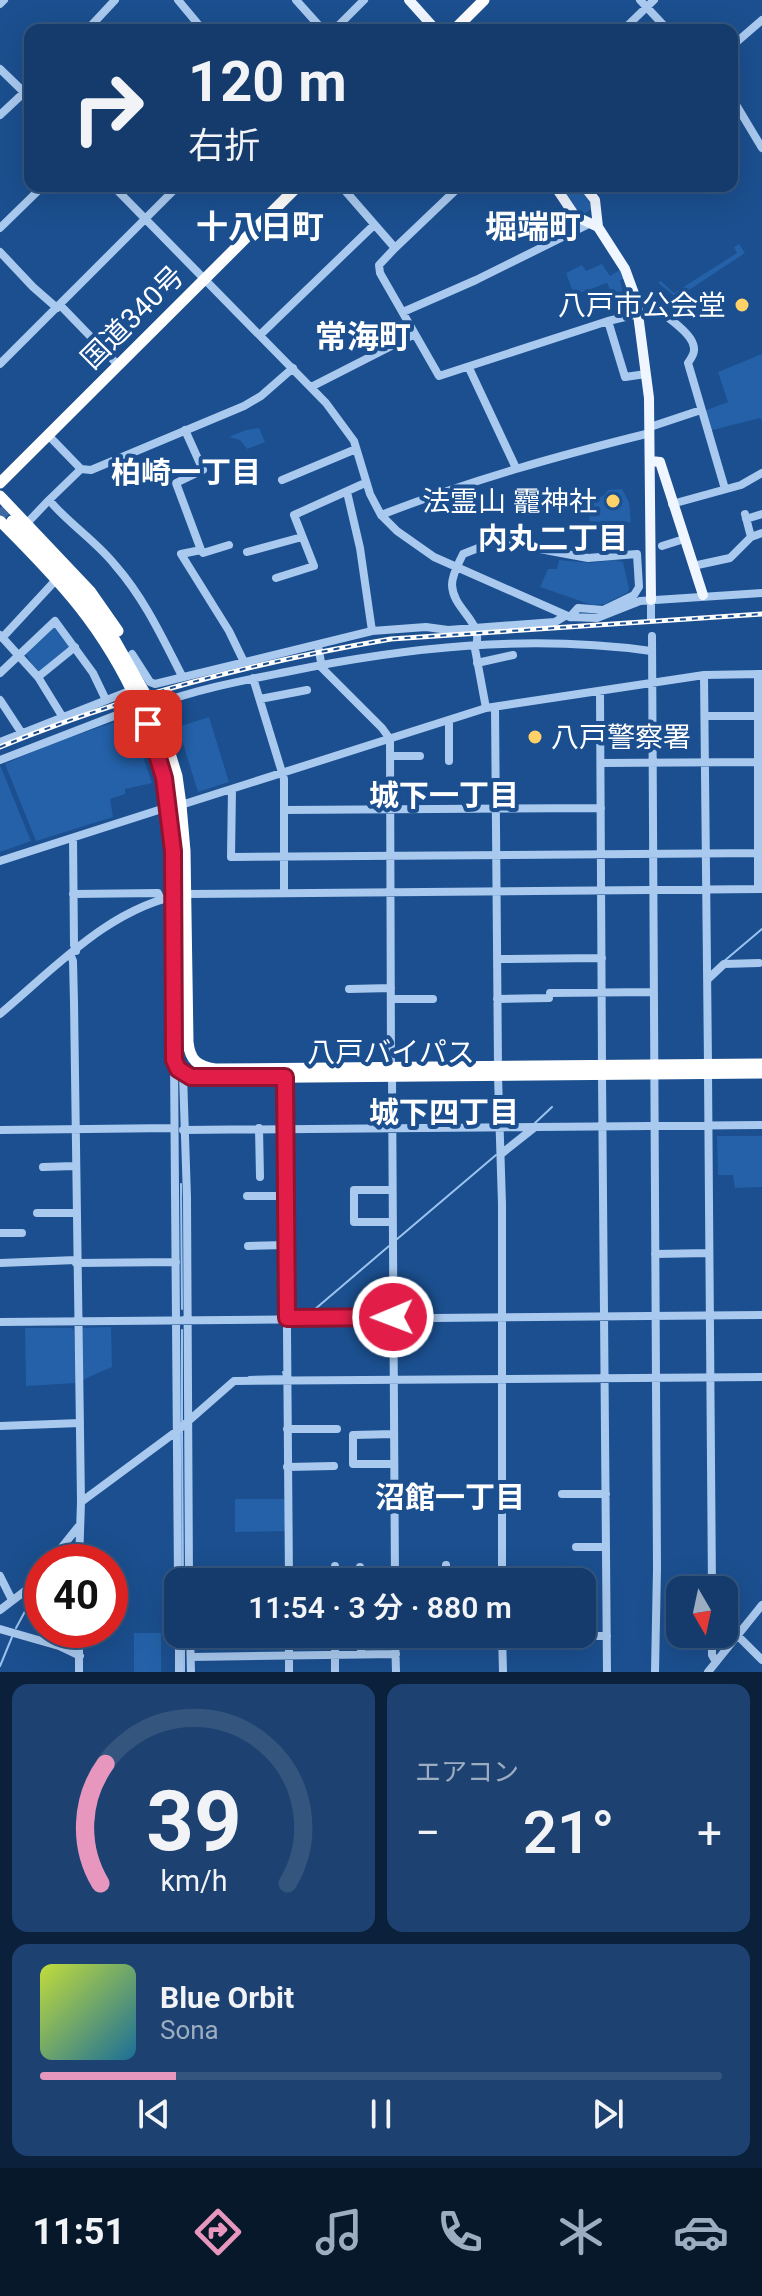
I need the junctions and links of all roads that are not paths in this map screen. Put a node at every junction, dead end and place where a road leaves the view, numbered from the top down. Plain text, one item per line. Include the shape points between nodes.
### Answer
1 (115, 0) edge
2 (178, 0) edge
3 (296, 0) edge
4 (364, 0) edge
5 (409, 0) edge
6 (484, 0) edge
7 (647, 2) edge
8 (762, 20) edge
9 (93, 24) edge
10 (198, 24) edge
11 (318, 24) edge
12 (340, 24) edge
13 (431, 24) edge
14 (460, 24) edge
15 (628, 24) edge
16 (664, 24) edge
17 (738, 41) edge
18 (0, 69) edge
19 (24, 90) edge
20 (24, 96) edge
21 (738, 108) edge
22 (0, 115) edge
23 (762, 148) edge
24 (37, 192) edge
25 (119, 192) edge
26 (172, 192) edge
27 (292, 192) edge
28 (346, 192) edge
29 (454, 192) edge
30 (559, 192) edge
31 (589, 192) edge
32 (145, 220) junction
33 (374, 225) junction
34 (595, 225) junction
35 (0, 228) edge
36 (395, 248) junction
37 (0, 252) edge
38 (205, 279) junction
39 (636, 299) junction
40 (58, 306) junction
41 (403, 312) junction
42 (638, 314) junction
43 (608, 321) junction
44 (261, 334) junction
45 (415, 334) junction
46 (0, 364) edge
47 (118, 365) junction
48 (293, 368) junction
49 (469, 368) junction
50 (646, 374) junction
51 (311, 387) junction
52 (701, 410) junction
53 (185, 430) junction
54 (650, 430) junction
55 (48, 435) junction
56 (356, 449) junction
57 (651, 461) junction
58 (516, 468) junction
59 (81, 469) junction
60 (762, 473) edge
61 (282, 480) dead end
62 (0, 483) edge
63 (365, 483) junction
64 (725, 489) junction
65 (347, 492) junction
66 (0, 496) edge
67 (49, 500) junction
68 (672, 504) junction
69 (762, 514) edge
70 (381, 515) junction
71 (30, 520) dead end
72 (6, 521) tunnel mouth
73 (762, 533) edge
74 (302, 537) junction
75 (751, 537) junction
76 (684, 539) junction
77 (229, 545) dead end
78 (662, 546) dead end
79 (201, 550) junction
80 (247, 552) dead end
81 (693, 566) junction
82 (457, 567) junction
83 (276, 578) dead end
84 (54, 582) dead end
85 (762, 593) edge
86 (703, 595) junction
87 (651, 600) junction
88 (568, 617) junction
89 (651, 619) dead end
90 (477, 628) junction
91 (372, 631) junction
92 (1, 636) edge
93 (652, 636) dead end
94 (477, 644) junction
95 (318, 645) junction
96 (75, 647) junction
97 (651, 651) junction
98 (132, 654) junction
99 (20, 655) junction
100 (513, 655) dead end
101 (244, 662) junction
102 (477, 663) junction
103 (321, 664) junction
104 (231, 665) junction
105 (0, 673) edge
106 (760, 674) edge
107 (704, 675) junction
108 (182, 676) junction
109 (38, 677) junction
110 (253, 678) junction
111 (235, 681) junction
112 (651, 684) junction
113 (135, 685) junction
114 (307, 690) dead end
115 (600, 692) junction
116 (260, 699) junction
117 (0, 700) edge
118 (106, 700) junction
119 (155, 705) junction
120 (140, 706) junction
121 (491, 708) junction
122 (62, 716) junction
123 (706, 716) junction
124 (760, 716) edge
125 (449, 720) junction
126 (153, 721) junction
127 (21, 732) junction
128 (390, 739) junction
129 (0, 742) edge
130 (390, 756) junction
131 (420, 756) dead end
132 (0, 760) edge
133 (449, 761) dead end
134 (706, 762) junction
135 (760, 762) edge
136 (601, 763) junction
137 (652, 763) junction
138 (283, 772) junction
139 (232, 789) junction
140 (175, 806) junction
141 (601, 808) junction
142 (497, 809) junction
143 (284, 810) junction
144 (390, 810) junction
145 (73, 838) junction
146 (707, 852) junction
147 (760, 852) edge
148 (601, 853) junction
149 (652, 853) junction
150 (496, 854) junction
151 (390, 855) junction
152 (284, 856) junction
153 (0, 861) edge
154 (707, 889) junction
155 (760, 889) edge
156 (601, 890) junction
157 (653, 890) junction
158 (391, 892) junction
159 (496, 892) junction
160 (284, 893) junction
161 (73, 894) junction
162 (173, 897) junction
163 (185, 938) junction
164 (74, 953) junction
165 (602, 958) junction
166 (497, 959) junction
167 (759, 963) dead end
168 (708, 979) junction
169 (391, 988) junction
170 (349, 989) dead end
171 (653, 992) junction
172 (602, 993) junction
173 (391, 999) junction
174 (433, 999) dead end
175 (497, 999) junction
176 (0, 1014) edge
177 (174, 1060) junction
178 (762, 1064) edge
179 (215, 1069) junction
180 (654, 1069) junction
181 (708, 1069) junction
182 (602, 1070) junction
183 (498, 1071) junction
184 (392, 1072) junction
185 (762, 1073) edge
186 (183, 1074) junction
187 (285, 1077) junction
188 (200, 1078) junction
189 (183, 1097) junction
190 (654, 1125) junction
191 (709, 1125) junction
192 (762, 1125) edge
193 (535, 1126) junction
194 (603, 1126) junction
195 (392, 1127) junction
196 (498, 1127) junction
197 (259, 1128) junction
198 (286, 1128) junction
199 (75, 1129) junction
200 (178, 1129) junction
201 (0, 1130) edge
202 (174, 1145) junction
203 (501, 1154) junction
204 (75, 1166) junction
205 (43, 1167) dead end
206 (260, 1177) dead end
207 (392, 1190) junction
208 (247, 1196) dead end
209 (286, 1196) junction
210 (37, 1213) dead end
211 (75, 1213) junction
212 (392, 1222) junction
213 (0, 1233) edge
214 (22, 1233) dead end
215 (287, 1245) junction
216 (248, 1246) dead end
217 (709, 1253) junction
218 (655, 1254) junction
219 (76, 1262) junction
220 (176, 1262) junction
221 (0, 1263) edge
222 (762, 1315) edge
223 (605, 1316) junction
224 (656, 1316) junction
225 (710, 1316) junction
226 (393, 1317) junction
227 (501, 1317) junction
228 (287, 1318) junction
229 (77, 1320) junction
230 (176, 1320) junction
231 (187, 1320) junction
232 (0, 1322) edge
233 (762, 1377) edge
234 (656, 1378) junction
235 (711, 1378) junction
236 (606, 1379) junction
237 (393, 1380) junction
238 (500, 1380) junction
239 (287, 1381) junction
240 (188, 1421) junction
241 (80, 1423) junction
242 (0, 1426) edge
243 (287, 1429) junction
244 (337, 1429) dead end
245 (177, 1431) junction
246 (394, 1434) junction
247 (394, 1464) junction
248 (334, 1466) dead end
249 (287, 1467) junction
250 (562, 1494) dead end
251 (606, 1494) junction
252 (81, 1502) junction
253 (79, 1527) junction
254 (65, 1544) edge
255 (79, 1544) edge
256 (576, 1547) dead end
257 (606, 1547) junction
258 (178, 1568) edge
259 (189, 1568) edge
260 (289, 1568) edge
261 (395, 1568) edge
262 (502, 1568) edge
263 (0, 1576) edge
264 (712, 1576) edge
265 (24, 1592) edge
266 (12, 1600) junction
267 (762, 1605) edge
268 (0, 1610) edge
269 (0, 1629) edge
270 (596, 1636) edge
271 (607, 1636) junction
272 (738, 1636) joint
273 (80, 1648) edge
274 (179, 1648) edge
275 (191, 1648) edge
276 (289, 1648) edge
277 (335, 1648) edge
278 (361, 1648) edge
279 (396, 1648) edge
280 (502, 1648) edge
281 (712, 1648) edge
282 (728, 1648) edge
283 (335, 1654) junction
284 (361, 1654) junction
285 (396, 1654) junction
286 (289, 1655) junction
287 (80, 1656) junction
288 (191, 1657) junction
289 (762, 1660) edge
290 (716, 1662) junction
291 (79, 1672) edge
292 (179, 1672) edge
293 (191, 1672) edge
294 (289, 1672) edge
295 (335, 1672) edge
296 (396, 1672) edge
297 (503, 1672) edge
298 (607, 1672) edge
299 (655, 1672) edge
300 (708, 1672) edge

1 - 9 street
2 - 10 street
3 - 11 street
4 - 12 street
5 - 13 main road
6 - 14 highway
7 - 15 street
7 - 16 street
8 - 17 street
18 - 19 street
20 - 22 street
21 - 23 street
24 - 35 street
25 - 32 street
26 - 32 street
27 - 38 highway, 国道340号
28 - 33 street
29 - 36 street
30 - 34 main road via 575,216
31 - 34 main road via 595,200
32 - 38 street
32 - 40 street
33 - 36 street
33 - 44 street
34 - 39 main road via 625,269
34 - 41 street
36 - 41 street via 379,265
37 - 40 street
38 - 44 street
38 - 47 highway, 国道340号
39 - 42 main road
39 - 52 street via 656,308 693,344 688,363
40 - 46 street
40 - 47 street
41 - 45 street
42 - 43 street
42 - 50 main road
43 - 49 street
43 - 50 street via 625,377
44 - 48 street
45 - 49 street via 439,376
45 - 51 street
47 - 55 highway, 国道340号
48 - 51 street
48 - 53 street via 253,401
49 - 58 street
50 - 54 main road
51 - 56 street
52 - 54 street
52 - 64 street
53 - 59 street via 91,470
53 - 79 street via 203,470 176,483
54 - 57 main road
54 - 58 street
55 - 59 street
55 - 62 highway, 国道340号
56 - 61 street
56 - 63 street
57 - 68 main road via 660,462
57 - 87 main road
58 - 70 street
59 - 67 street
60 - 64 street
63 - 65 street
63 - 70 street
64 - 68 street
65 - 74 street via 294,515
65 - 91 street
66 - 98 highway via 90,591
67 - 71 street
67 - 108 street via 114,562 150,612
68 - 76 main road
69 - 75 street via 745,517
70 - 82 street via 420,548
72 - 113 highway via 79,605
73 - 75 street
74 - 80 street
74 - 83 street via 314,566
75 - 81 street via 730,558
76 - 78 street
76 - 81 main road
77 - 79 street
79 - 101 street via 181,554
81 - 86 main road
82 - 88 street
82 - 88 street via 465,552 492,541 588,558 637,554 636,593 603,610 578,608
82 - 90 street via 454,594
84 - 92 street
85 - 86 street
86 - 87 street
87 - 88 street via 597,618
87 - 89 street
88 - 90 street
90 - 91 street
90 - 94 street
91 - 95 street
92 - 99 street
93 - 97 street
94 - 97 street via 570,642
94 - 102 street
94 - 103 street
95 - 101 street
95 - 103 street
96 - 99 street via 55,621
96 - 109 street
96 - 118 street
97 - 112 street
98 - 108 street via 152,684
98 - 119 highway
99 - 105 street
99 - 109 street
100 - 102 street
101 - 104 street
102 - 121 street
103 - 110 street
103 - 128 street
104 - 108 street
104 - 111 street
106 - 107 street
106 - 124 street
107 - 112 street
107 - 123 street
109 - 122 street
110 - 111 street
110 - 116 street
111 - 119 street
112 - 115 street
112 - 137 street
113 - 118 street
113 - 120 highway
113 - 126 highway
114 - 116 street
115 - 121 street
115 - 136 street
116 - 138 street
117 - 127 street
118 - 122 street
119 - 126 highway
120 - 126 highway
120 - 132 street
121 - 125 street
121 - 142 street
122 - 127 street
123 - 124 street
123 - 134 street
124 - 135 street
125 - 128 street
125 - 133 street
126 - 140 highway
127 - 129 street
128 - 130 street
128 - 138 street
130 - 131 street
130 - 144 street
134 - 135 street
134 - 137 street
134 - 146 street
135 - 147 street
136 - 137 street
136 - 141 street
137 - 149 street
138 - 139 street
138 - 143 street
139 - 140 street
139 - 152 street via 231,857
140 - 145 street
140 - 162 highway via 185,851
141 - 142 street
141 - 148 street
142 - 144 street
142 - 150 street
143 - 144 street
143 - 152 street
144 - 151 street
145 - 153 street
145 - 161 street
146 - 147 street
146 - 149 street
146 - 154 street
147 - 155 street
148 - 149 street
148 - 150 street
148 - 156 street
149 - 157 street
150 - 151 street
150 - 159 street
151 - 152 street
151 - 158 street
152 - 160 street
154 - 155 street
154 - 157 street
154 - 168 street
156 - 157 street
156 - 159 street
156 - 165 street
157 - 171 street
158 - 159 street
158 - 160 street
158 - 169 street
159 - 166 street
160 - 162 street
161 - 162 street
161 - 164 street
162 - 163 highway
162 - 164 street via 122,917
162 - 177 highway
163 - 179 highway via 189,1050 198,1064
163 - 186 highway
164 - 176 street
164 - 199 street
165 - 166 street
165 - 172 street
166 - 175 street
167 - 168 street via 724,964
168 - 181 street
169 - 170 street
169 - 173 street
171 - 172 street
171 - 180 street
172 - 175 street
172 - 182 street
173 - 174 street
173 - 184 street
175 - 183 street
177 - 186 highway
177 - 200 street
178 - 181 highway, 八戸バイパス
179 - 184 highway, 八戸バイパス
179 - 186 highway, 八戸バイパス
180 - 181 highway, 八戸バイパス
180 - 182 highway, 八戸バイパス
180 - 190 street
181 - 185 highway, 八戸バイパス
181 - 191 street
182 - 183 highway, 八戸バイパス
182 - 194 street
183 - 184 highway, 八戸バイパス
183 - 196 street
184 - 187 highway, 八戸バイパス
184 - 195 street
186 - 188 highway, 八戸バイパス
186 - 189 street
186 - 202 street
187 - 188 highway, 八戸バイパス
187 - 198 street
188 - 189 street via 188,1084
189 - 200 street
190 - 191 street
190 - 194 street
190 - 218 street
191 - 192 street
191 - 217 street
193 - 194 street
193 - 196 street
193 - 203 street
194 - 223 street
195 - 196 street
195 - 198 street
195 - 207 street
196 - 203 street
197 - 198 street
197 - 200 street
197 - 206 street
198 - 209 street
199 - 200 street
199 - 201 street
199 - 204 street
200 - 202 street
200 - 231 street via 187,1198
202 - 220 street
203 - 227 street
204 - 205 street
204 - 211 street
207 - 212 street
207 - 212 street via 354,1190 354,1222
208 - 209 street
209 - 215 street
210 - 211 street
211 - 219 street
212 - 226 street
213 - 214 street
215 - 216 street
215 - 228 street
217 - 218 street
217 - 225 street
218 - 224 street
219 - 220 street
219 - 221 street
219 - 229 street
220 - 230 street
222 - 225 street
223 - 224 street
223 - 227 street
223 - 236 street
224 - 225 street
224 - 234 street
225 - 235 street
226 - 227 street
226 - 228 street
226 - 237 street
227 - 238 street
228 - 231 street
228 - 239 street
229 - 230 street
229 - 232 street
229 - 241 street
230 - 231 street
230 - 245 street
231 - 240 street
233 - 235 street
234 - 235 street
234 - 236 street
234 - 299 street
235 - 264 street
236 - 238 street
236 - 251 street
237 - 238 street
237 - 239 street
237 - 246 street
238 - 262 street
239 - 240 street via 234,1381
239 - 243 street
240 - 245 street
240 - 259 street
241 - 242 street
241 - 252 street
243 - 244 street
243 - 249 street
245 - 252 street
245 - 258 street
246 - 247 street
246 - 247 street via 353,1435 353,1464
247 - 261 street
248 - 249 street
249 - 260 street
250 - 251 street
251 - 257 street
252 - 253 street
253 - 254 street
253 - 255 street
256 - 257 street
257 - 271 street
263 - 266 street
265 - 266 street
266 - 268 street
267 - 272 street
269 - 287 street
270 - 271 street
271 - 298 street
272 - 289 street
273 - 287 street
274 - 292 street
275 - 288 street
276 - 286 street
277 - 283 street
278 - 284 street
279 - 285 street
280 - 297 street
281 - 290 street
282 - 290 street
283 - 284 street
283 - 286 street
283 - 295 street
284 - 285 street
285 - 296 street
286 - 288 street
286 - 294 street
287 - 291 street
288 - 293 street
290 - 300 street

